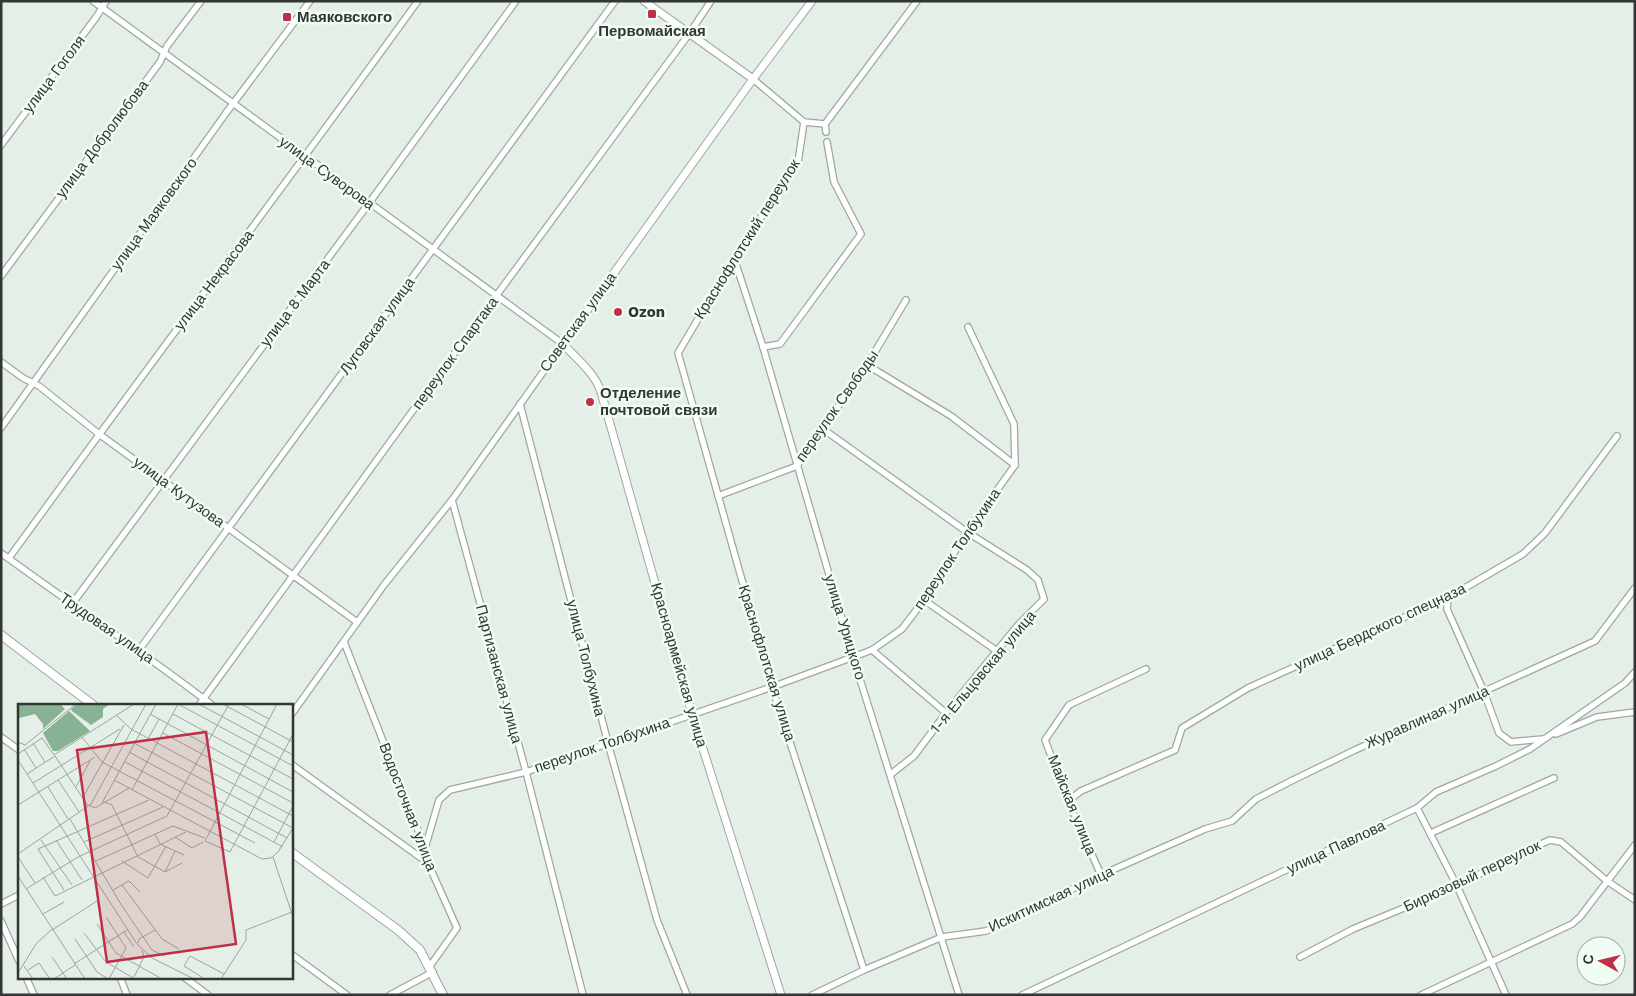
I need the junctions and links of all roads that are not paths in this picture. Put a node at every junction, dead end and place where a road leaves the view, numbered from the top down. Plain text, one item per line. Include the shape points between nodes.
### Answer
1 (93, 1) edge
2 (106, 1) edge
3 (201, 1) edge
4 (310, 1) edge
5 (418, 1) edge
6 (516, 1) edge
7 (615, 1) edge
8 (644, 1) edge
9 (711, 1) edge
10 (812, 1) edge
11 (917, 1) edge
12 (102, 8) junction
13 (689, 34) junction
14 (164, 53) junction
15 (753, 79) junction
16 (233, 104) junction
17 (804, 122) junction
18 (825, 124) junction
19 (826, 132) dead end
20 (828, 142) dead end
21 (1, 146) edge
22 (306, 157) junction
23 (369, 204) junction
24 (433, 250) junction
25 (734, 258) junction
26 (1, 276) edge
27 (496, 296) junction
28 (906, 300) dead end
29 (968, 327) dead end
30 (562, 344) junction
31 (763, 347) junction
32 (678, 353) joint
33 (1, 362) edge
34 (867, 365) junction
35 (34, 384) junction
36 (520, 404) junction
37 (1, 428) edge
38 (823, 429) junction
39 (99, 434) junction
40 (1617, 436) dead end
41 (1015, 465) junction
42 (797, 466) junction
43 (164, 481) junction
44 (718, 496) junction
45 (452, 500) junction
46 (229, 528) junction
47 (968, 532) junction
48 (1, 552) edge
49 (9, 558) junction
50 (293, 575) junction
51 (1635, 588) edge
52 (1448, 598) junction
53 (924, 600) junction
54 (72, 604) junction
55 (357, 622) junction
56 (1, 635) edge
57 (344, 642) junction
58 (139, 650) junction
59 (872, 650) junction
60 (997, 651) junction
61 (853, 657) junction
62 (1146, 669) dead end
63 (1635, 672) edge
64 (772, 687) junction
65 (1484, 692) junction
66 (204, 699) junction
67 (92, 704) edge
68 (200, 704) edge
69 (211, 704) edge
70 (1635, 712) edge
71 (946, 713) junction
72 (292, 714) edge
73 (692, 714) junction
74 (1, 737) edge
75 (1544, 739) junction
76 (608, 742) junction
77 (18, 749) edge
78 (292, 765) edge
79 (526, 772) junction
80 (891, 774) junction
81 (1554, 778) dead end
82 (1068, 801) junction
83 (1417, 808) junction
84 (1205, 830) joint
85 (1431, 833) junction
86 (1635, 845) edge
87 (425, 848) junction
88 (292, 853) edge
89 (428, 863) junction
90 (1101, 875) junction
91 (1607, 881) junction
92 (1457, 886) junction
93 (18, 896) edge
94 (1635, 900) edge
95 (1, 904) edge
96 (1, 921) edge
97 (942, 937) junction
98 (292, 955) edge
99 (1300, 957) dead end
100 (18, 959) edge
101 (1492, 962) junction
102 (431, 969) junction
103 (864, 970) junction
104 (26, 978) edge
105 (120, 978) edge
106 (185, 978) edge
107 (34, 995) edge
108 (127, 995) edge
109 (208, 995) edge
110 (347, 995) edge
111 (390, 995) edge
112 (443, 995) edge
113 (583, 995) edge
114 (687, 995) edge
115 (781, 995) edge
116 (812, 995) edge
117 (959, 995) edge
118 (1022, 995) edge
119 (1421, 995) edge
120 (1506, 995) edge

1 - 12 street, улица Суворова
2 - 12 street, улица Гоголя
3 - 14 street, улица Добролюбова
4 - 16 street, улица Маяковского
5 - 22 street, улица Некрасова
6 - 23 street, улица 8 Марта
7 - 24 street, Луговская улица
8 - 13 street
9 - 13 street, переулок Спартака
10 - 15 street, Советская улица
11 - 18 street
12 - 14 street, улица Суворова
12 - 21 street, улица Гоголя
13 - 15 street
13 - 27 street, переулок Спартака
14 - 16 street, улица Суворова
14 - 26 street, улица Добролюбова
15 - 17 street
15 - 30 street, Советская улица
16 - 22 street, улица Суворова
16 - 35 street, улица Маяковского
17 - 18 street
17 - 25 street, Краснофлотский переулок via 798,162
18 - 19 street
20 - 31 street via 834,182 861,234 780,344
22 - 23 street, улица Суворова
22 - 39 street, улица Некрасова
23 - 24 street, улица Суворова
23 - 43 street, улица 8 Марта
24 - 27 street, улица Суворова
24 - 46 street, Луговская улица
25 - 31 street, улица Урицкого
25 - 32 street, Краснофлотский переулок
27 - 30 street, улица Суворова
27 - 50 street, переулок Спартака
28 - 34 street, переулок Свободы
29 - 41 street via 1014,424
30 - 36 street, Советская улица
30 - 73 street, Красноармейская улица via 598,384
31 - 42 street, улица Урицкого
32 - 44 street, Краснофлотская улица
33 - 35 street, улица Кутузова
34 - 38 street, переулок Свободы
34 - 41 street via 951,416
35 - 37 street, улица Маяковского
35 - 39 street, улица Кутузова
36 - 45 street, Советская улица
36 - 76 street, улица Толбухина
38 - 42 street, переулок Свободы
38 - 47 street, 1-я Ельцовская улица
39 - 43 street, улица Кутузова
39 - 49 street, улица Некрасова
40 - 52 street, улица Бердского спецназа via 1545,533 1523,554
41 - 47 street, переулок Толбухина
42 - 44 street, переулок Свободы
42 - 61 street, улица Урицкого
43 - 46 street, улица Кутузова
43 - 54 street, улица 8 Марта
44 - 64 street, Краснофлотская улица
45 - 55 street, Советская улица
45 - 79 street, Партизанская улица
46 - 50 street, улица Кутузова
46 - 58 street, Луговская улица
47 - 53 street, переулок Толбухина
47 - 60 street, 1-я Ельцовская улица via 1027,570 1038,580 1044,599
48 - 49 street, Трудовая улица
49 - 54 street, Трудовая улица
50 - 55 street, улица Кутузова
50 - 66 street, переулок Спартака
51 - 65 street, Журавлиная улица via 1595,641
52 - 65 street via 1446,609
52 - 82 street, улица Бердского спецназа via 1248,688 1182,728 1175,750 1081,791
53 - 59 street, переулок Толбухина via 902,629
53 - 60 street
54 - 58 street, Трудовая улица
55 - 57 street, Советская улица
56 - 67 main road
57 - 72 street, Советская улица
57 - 87 street, Водосточная улица
58 - 66 street, Трудовая улица
59 - 61 street, переулок Толбухина
59 - 71 street
60 - 71 street, 1-я Ельцовская улица
61 - 64 street, переулок Толбухина
61 - 80 street, улица Урицкого
62 - 82 street, Майская улица via 1070,705 1046,740
63 - 75 street, улица Павлова via 1625,683
64 - 73 street, переулок Толбухина
64 - 103 street, Краснофлотская улица
65 - 75 street via 1499,733 1504,738 1511,742
65 - 84 street, Журавлиная улица via 1293,780 1256,799 1232,822
66 - 68 street, переулок Спартака
66 - 69 street, Трудовая улица
70 - 75 street via 1597,717
71 - 80 street, 1-я Ельцовская улица via 914,756
73 - 76 street, переулок Толбухина
73 - 115 street, Красноармейская улица
74 - 77 street
75 - 83 street, улица Павлова via 1496,766 1436,792
76 - 79 street, переулок Толбухина
76 - 114 street, улица Толбухина via 657,920
78 - 89 street
79 - 87 street, переулок Толбухина via 450,790 439,800
79 - 113 street, Партизанская улица
80 - 97 street, улица Урицкого
81 - 85 street
82 - 90 street, Майская улица
83 - 85 street
83 - 118 street, улица Павлова
84 - 90 street, Искитимская улица
85 - 92 street
86 - 91 street
87 - 89 street, Водосточная улица
88 - 102 main road via 398,930 420,950
89 - 102 street, Водосточная улица via 457,928
90 - 97 street, Искитимская улица via 986,931
91 - 92 street, Бирюзовый переулок via 1561,842 1550,840
91 - 94 street, Бирюзовый переулок
91 - 101 street via 1572,924
92 - 99 street, Бирюзовый переулок via 1353,929
92 - 101 street
93 - 95 street
96 - 100 street
97 - 103 street, Искитимская улица
97 - 117 street, улица Урицкого
98 - 110 street
101 - 119 street
101 - 120 street
102 - 111 street
102 - 112 main road
103 - 116 street, Искитимская улица
104 - 107 street
105 - 108 street
106 - 109 street

